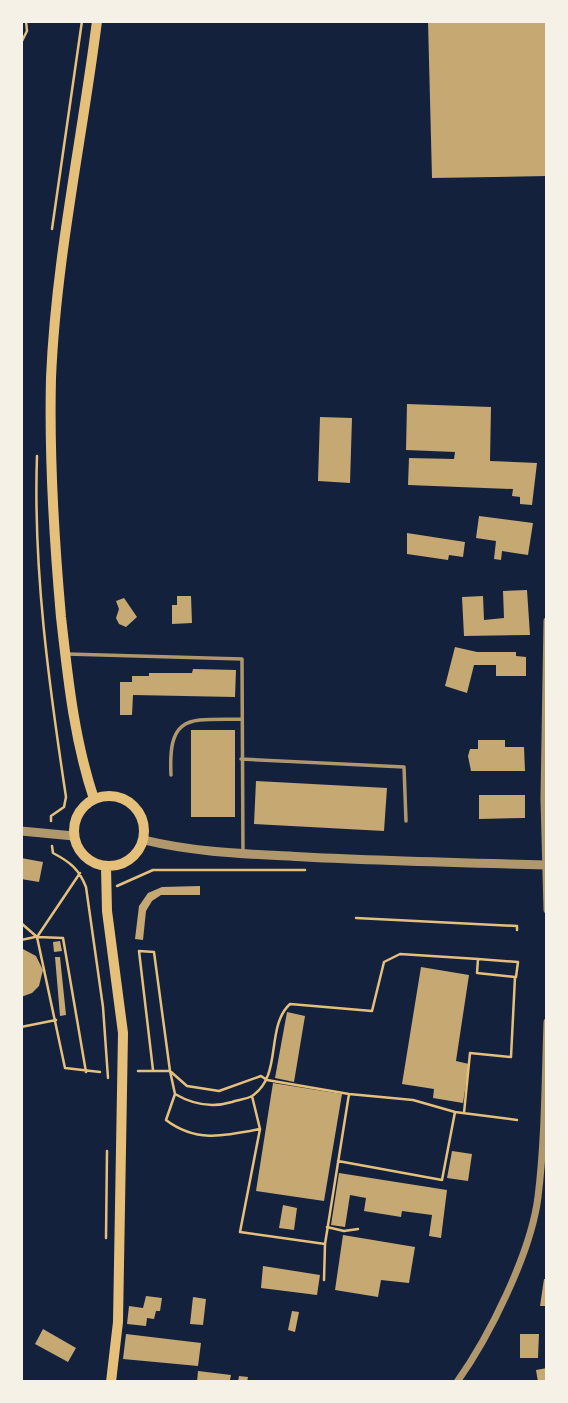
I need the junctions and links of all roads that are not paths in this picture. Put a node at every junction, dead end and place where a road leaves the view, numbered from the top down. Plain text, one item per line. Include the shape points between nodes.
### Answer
1 (97, 21) edge
2 (547, 621) edge
3 (65, 654) junction
4 (241, 719) junction
5 (242, 759) junction
6 (171, 775) dead end
7 (94, 799) junction
8 (406, 821) dead end
9 (21, 831) edge
10 (74, 836) junction
11 (144, 840) junction
12 (243, 854) junction
13 (547, 865) edge
14 (106, 867) junction
15 (547, 909) edge
16 (547, 1022) edge
17 (111, 1382) edge
18 (457, 1382) edge

1 - 3 main road via 66,228 51,378 54,525
2 - 13 street
3 - 4 lane via 242,659
3 - 7 main road via 73,723
4 - 5 lane
4 - 6 lane via 191,720 178,730 170,745
5 - 8 lane via 404,767
5 - 12 lane
7 - 10 main road via 77,815
7 - 11 main road via 117,796 128,801 142,819
9 - 10 street
10 - 14 main road via 85,858
11 - 12 street via 180,849
11 - 14 main road via 130,860
12 - 13 street
13 - 15 street
14 - 17 main road via 123,1033 118,1322
16 - 18 street via 537,1200 516,1271 475,1357

